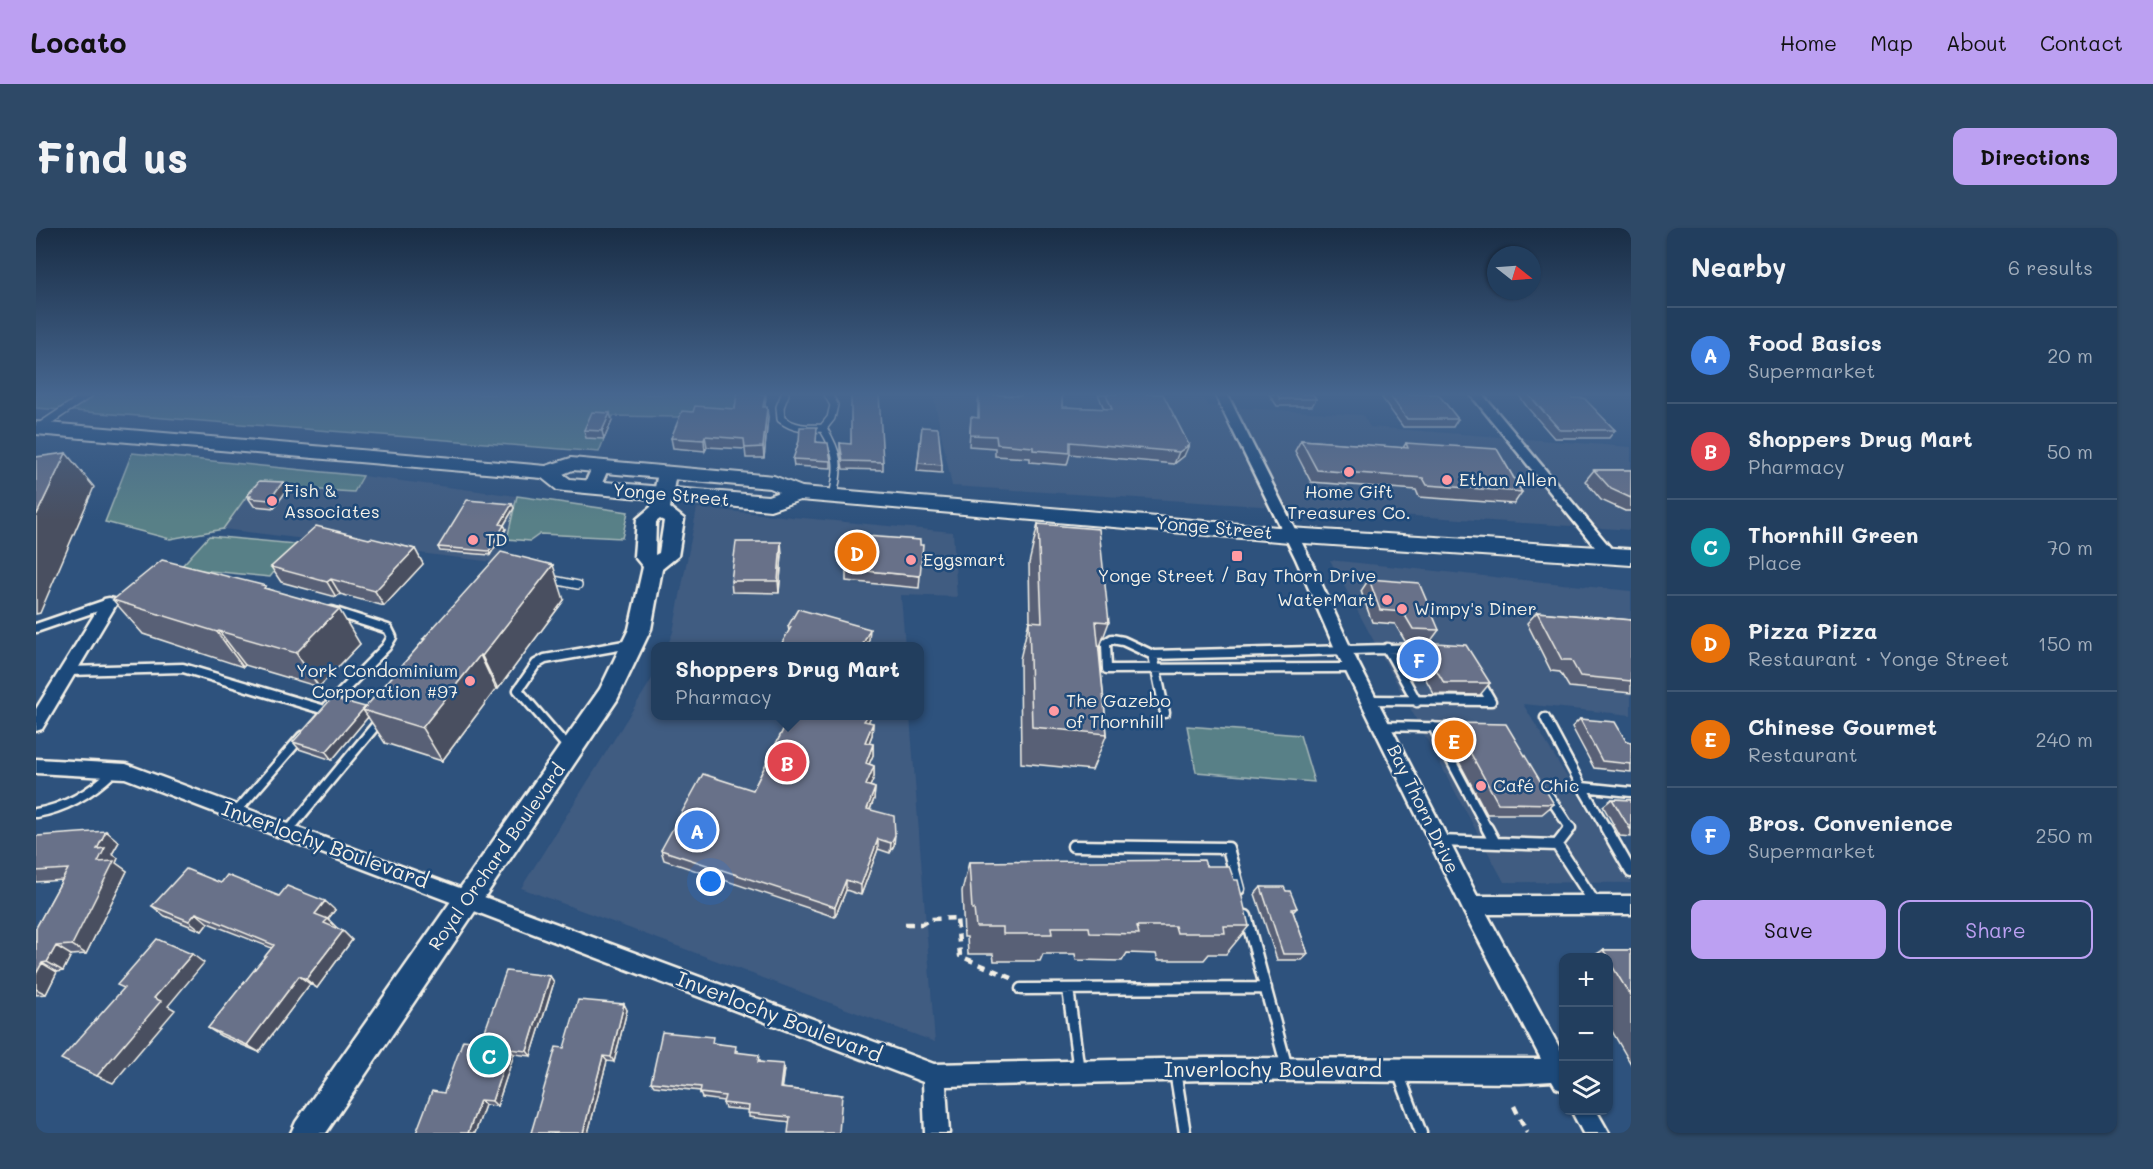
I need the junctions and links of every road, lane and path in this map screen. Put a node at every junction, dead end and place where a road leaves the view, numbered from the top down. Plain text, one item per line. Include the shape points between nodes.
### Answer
1 (133, 436) edge
2 (828, 436) edge
3 (1242, 436) edge
4 (1514, 436) edge
5 (600, 466) junction
6 (548, 472) junction
7 (667, 473) junction
8 (592, 488) junction
9 (798, 493) junction
10 (833, 496) junction
11 (661, 502) junction
12 (1290, 534) junction
13 (1620, 556) edge
14 (544, 578) edge
15 (578, 585) dead end
16 (109, 603) joint
17 (320, 607) edge
18 (36, 628) edge
19 (633, 644) junction
20 (1387, 648) junction
21 (1439, 649) edge
22 (1344, 651) junction
23 (1153, 655) junction
24 (1353, 668) junction
25 (1156, 669) junction
26 (68, 671) junction
27 (1473, 671) edge
28 (1369, 700) junction
29 (1417, 702) junction
30 (325, 710) junction
31 (1166, 712) dead end
32 (385, 714) edge
33 (318, 718) edge
34 (1545, 718) dead end
35 (36, 724) edge
36 (1382, 726) junction
37 (310, 727) edge
38 (1433, 728) junction
39 (1474, 728) edge
40 (570, 750) junction
41 (36, 766) edge
42 (114, 771) junction
43 (1582, 787) junction
44 (1544, 788) edge
45 (1631, 792) edge
46 (236, 812) junction
47 (36, 813) edge
48 (287, 832) junction
49 (1440, 841) junction
50 (1496, 843) junction
51 (1557, 845) junction
52 (1073, 846) dead end
53 (1631, 872) edge
54 (468, 899) junction
55 (1471, 905) junction
56 (1596, 905) junction
57 (1631, 905) edge
58 (905, 924) dead end
59 (1266, 988) junction
60 (1021, 989) joint
61 (1068, 989) junction
62 (1288, 1069) junction
63 (1397, 1069) junction
64 (1174, 1070) junction
65 (1079, 1072) junction
66 (1559, 1073) edge
67 (934, 1075) junction
68 (1559, 1075) edge
69 (1514, 1106) dead end
70 (1585, 1115) edge
71 (307, 1133) edge
72 (937, 1133) edge
73 (1185, 1133) edge
74 (1421, 1133) edge
75 (1527, 1133) edge
76 (1597, 1133) edge

1 - 6 main road, Yonge Street
2 - 10 lane via 837,450
3 - 12 street, Bay Thorn Drive
4 - 13 street
5 - 6 main road, Yonge Street via 571,464
5 - 7 main road, Yonge Street
5 - 8 street
6 - 8 main road, Yonge Street via 564,485
7 - 9 main road, Yonge Street via 774,482
7 - 11 street
8 - 11 main road, Yonge Street
9 - 10 main road, Yonge Street
9 - 11 main road, Yonge Street via 770,503
10 - 12 main road, Yonge Street
11 - 19 street, Royal Orchard Boulevard via 674,519 668,556 653,566 643,619
12 - 13 main road, Yonge Street
12 - 22 street, Bay Thorn Drive
14 - 15 lane
16 - 18 lane
16 - 26 street
17 - 30 lane via 388,629 392,637
19 - 40 street, Royal Orchard Boulevard via 609,694
19 - 40 lane via 545,659 536,664 518,690
20 - 21 lane
20 - 22 lane
20 - 29 lane
22 - 23 lane
22 - 24 street, Bay Thorn Drive
23 - 25 lane
23 - 25 lane via 1123,641 1112,639 1106,643 1107,669
24 - 25 lane
24 - 28 street, Bay Thorn Drive
25 - 31 lane
26 - 30 lane via 183,668
26 - 35 street
27 - 29 lane via 1491,701
28 - 29 lane
28 - 36 street, Bay Thorn Drive
30 - 33 lane
32 - 48 lane
34 - 43 lane
36 - 38 lane
36 - 49 street, Bay Thorn Drive
37 - 46 lane
38 - 39 lane
38 - 50 lane
40 - 54 street, Royal Orchard Boulevard
41 - 42 street, Inverlochy Boulevard
42 - 46 street, Inverlochy Boulevard via 126,771
42 - 47 lane via 58,810
43 - 45 lane
43 - 53 lane
44 - 51 lane via 1570,828
46 - 48 street, Inverlochy Boulevard
48 - 54 street, Inverlochy Boulevard
49 - 50 lane
49 - 55 street, Bay Thorn Drive
50 - 51 lane
51 - 56 lane
52 - 59 lane via 1228,848
54 - 67 street, Inverlochy Boulevard
54 - 71 street, Royal Orchard Boulevard
55 - 56 street
55 - 66 street, Bay Thorn Drive
56 - 57 street
58 - 60 path via 957,918 960,956 1014,979 1016,989
59 - 61 lane
59 - 62 lane
60 - 61 lane
61 - 65 lane
62 - 63 street, Inverlochy Boulevard
62 - 64 street, Inverlochy Boulevard
63 - 68 street, Inverlochy Boulevard
63 - 74 lane
64 - 65 street, Inverlochy Boulevard
64 - 73 lane
65 - 67 street, Inverlochy Boulevard
67 - 72 street
69 - 75 path
70 - 76 street

